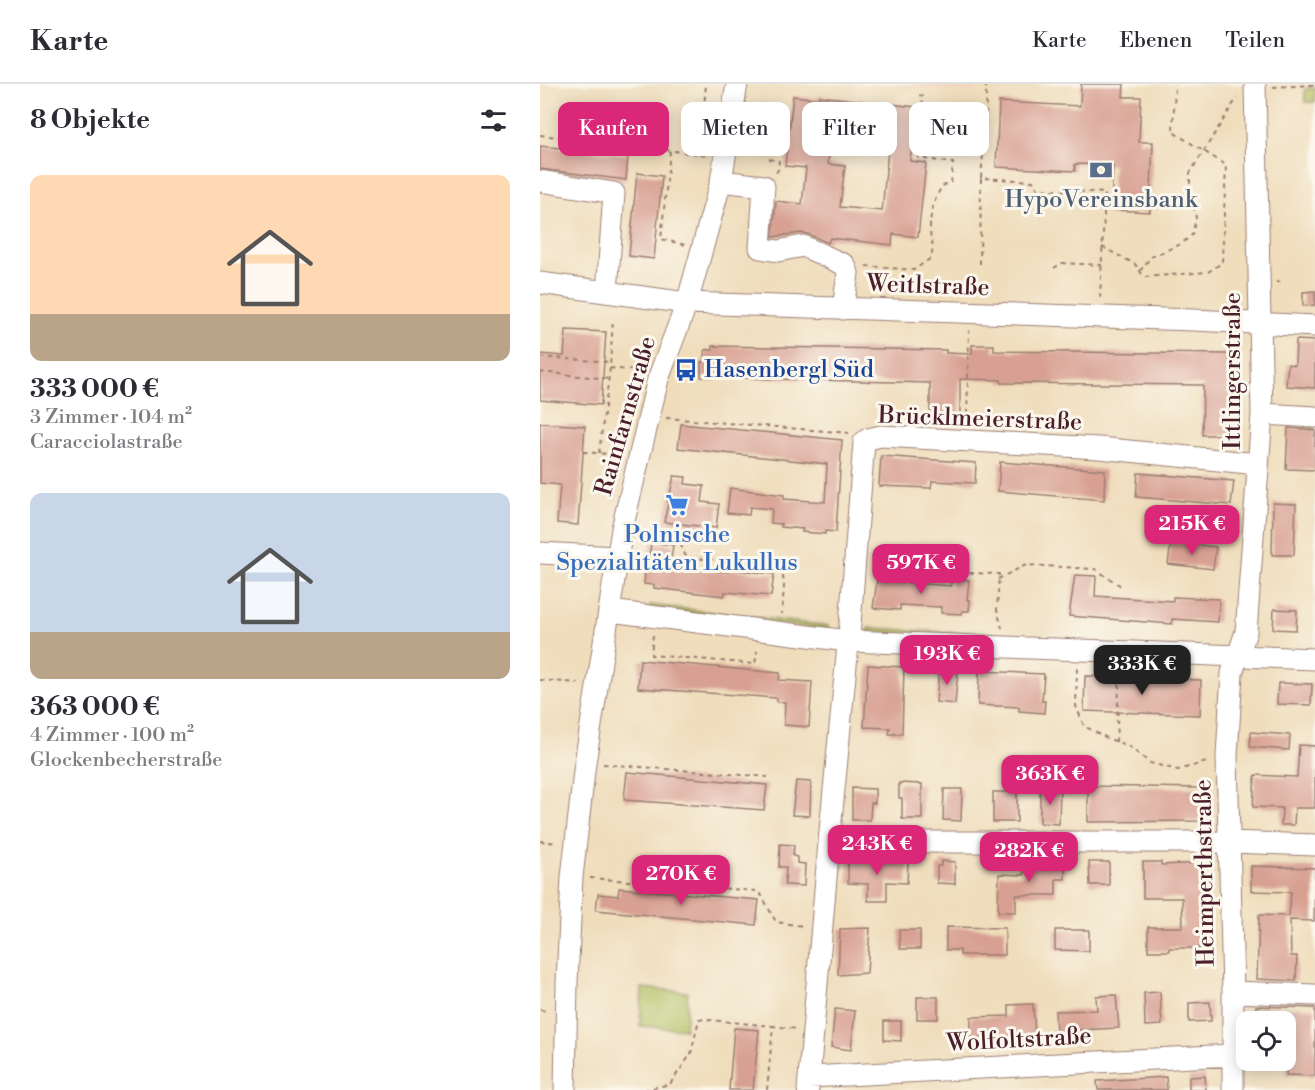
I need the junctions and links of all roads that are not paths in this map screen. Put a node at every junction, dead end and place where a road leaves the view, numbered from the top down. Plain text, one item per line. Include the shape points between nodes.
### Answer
1 (736, 84) edge
2 (1250, 89) edge
3 (540, 181) edge
4 (721, 181) junction
5 (540, 283) edge
6 (607, 292) junction
7 (687, 303) junction
8 (843, 309) junction
9 (1259, 323) junction
10 (1315, 326) edge
11 (1262, 414) junction
12 (1315, 417) edge
13 (1258, 464) junction
14 (540, 553) edge
15 (617, 557) junction
16 (610, 611) junction
17 (848, 641) junction
18 (1237, 657) junction
19 (1315, 659) edge
20 (829, 842) junction
21 (1230, 842) junction
22 (1315, 845) edge
23 (1233, 992) junction
24 (1315, 995) edge
25 (1232, 1055) junction
26 (808, 1083) edge
27 (565, 1090) edge
28 (1233, 1090) edge

1 - 4 street, Rainfarnstraße
2 - 9 street, Ittlingerstraße
3 - 6 street via 614,193
4 - 7 street, Rainfarnstraße
4 - 8 street via 764,186 760,248 778,251 803,246 845,265 848,273
5 - 6 street, Weitlstraße
6 - 7 street, Weitlstraße
7 - 8 street, Weitlstraße
7 - 15 street, Rainfarnstraße via 658,379
8 - 9 street, Weitlstraße
9 - 10 street, Weitlstraße
9 - 11 street, Ittlingerstraße
11 - 12 street
11 - 13 street, Ittlingerstraße
13 - 17 street, Brücklmeierstraße via 1099,448 881,436 868,439 862,447
13 - 18 street, Ittlingerstraße via 1246,632
14 - 15 street
15 - 16 street, Rainfarnstraße
16 - 17 street
16 - 27 street, Rainfarnstraße via 585,762 572,877
17 - 18 street
17 - 20 street, Brücklmeierstraße
18 - 19 street
18 - 21 street, Heimperthstraße via 1232,673 1227,756
20 - 21 street
20 - 26 street, Brücklmeierstraße
21 - 22 street
21 - 23 street, Heimperthstraße
23 - 24 street
23 - 25 street, Heimperthstraße
25 - 26 street, Wolfoltstraße
25 - 28 street, Heimperthstraße

